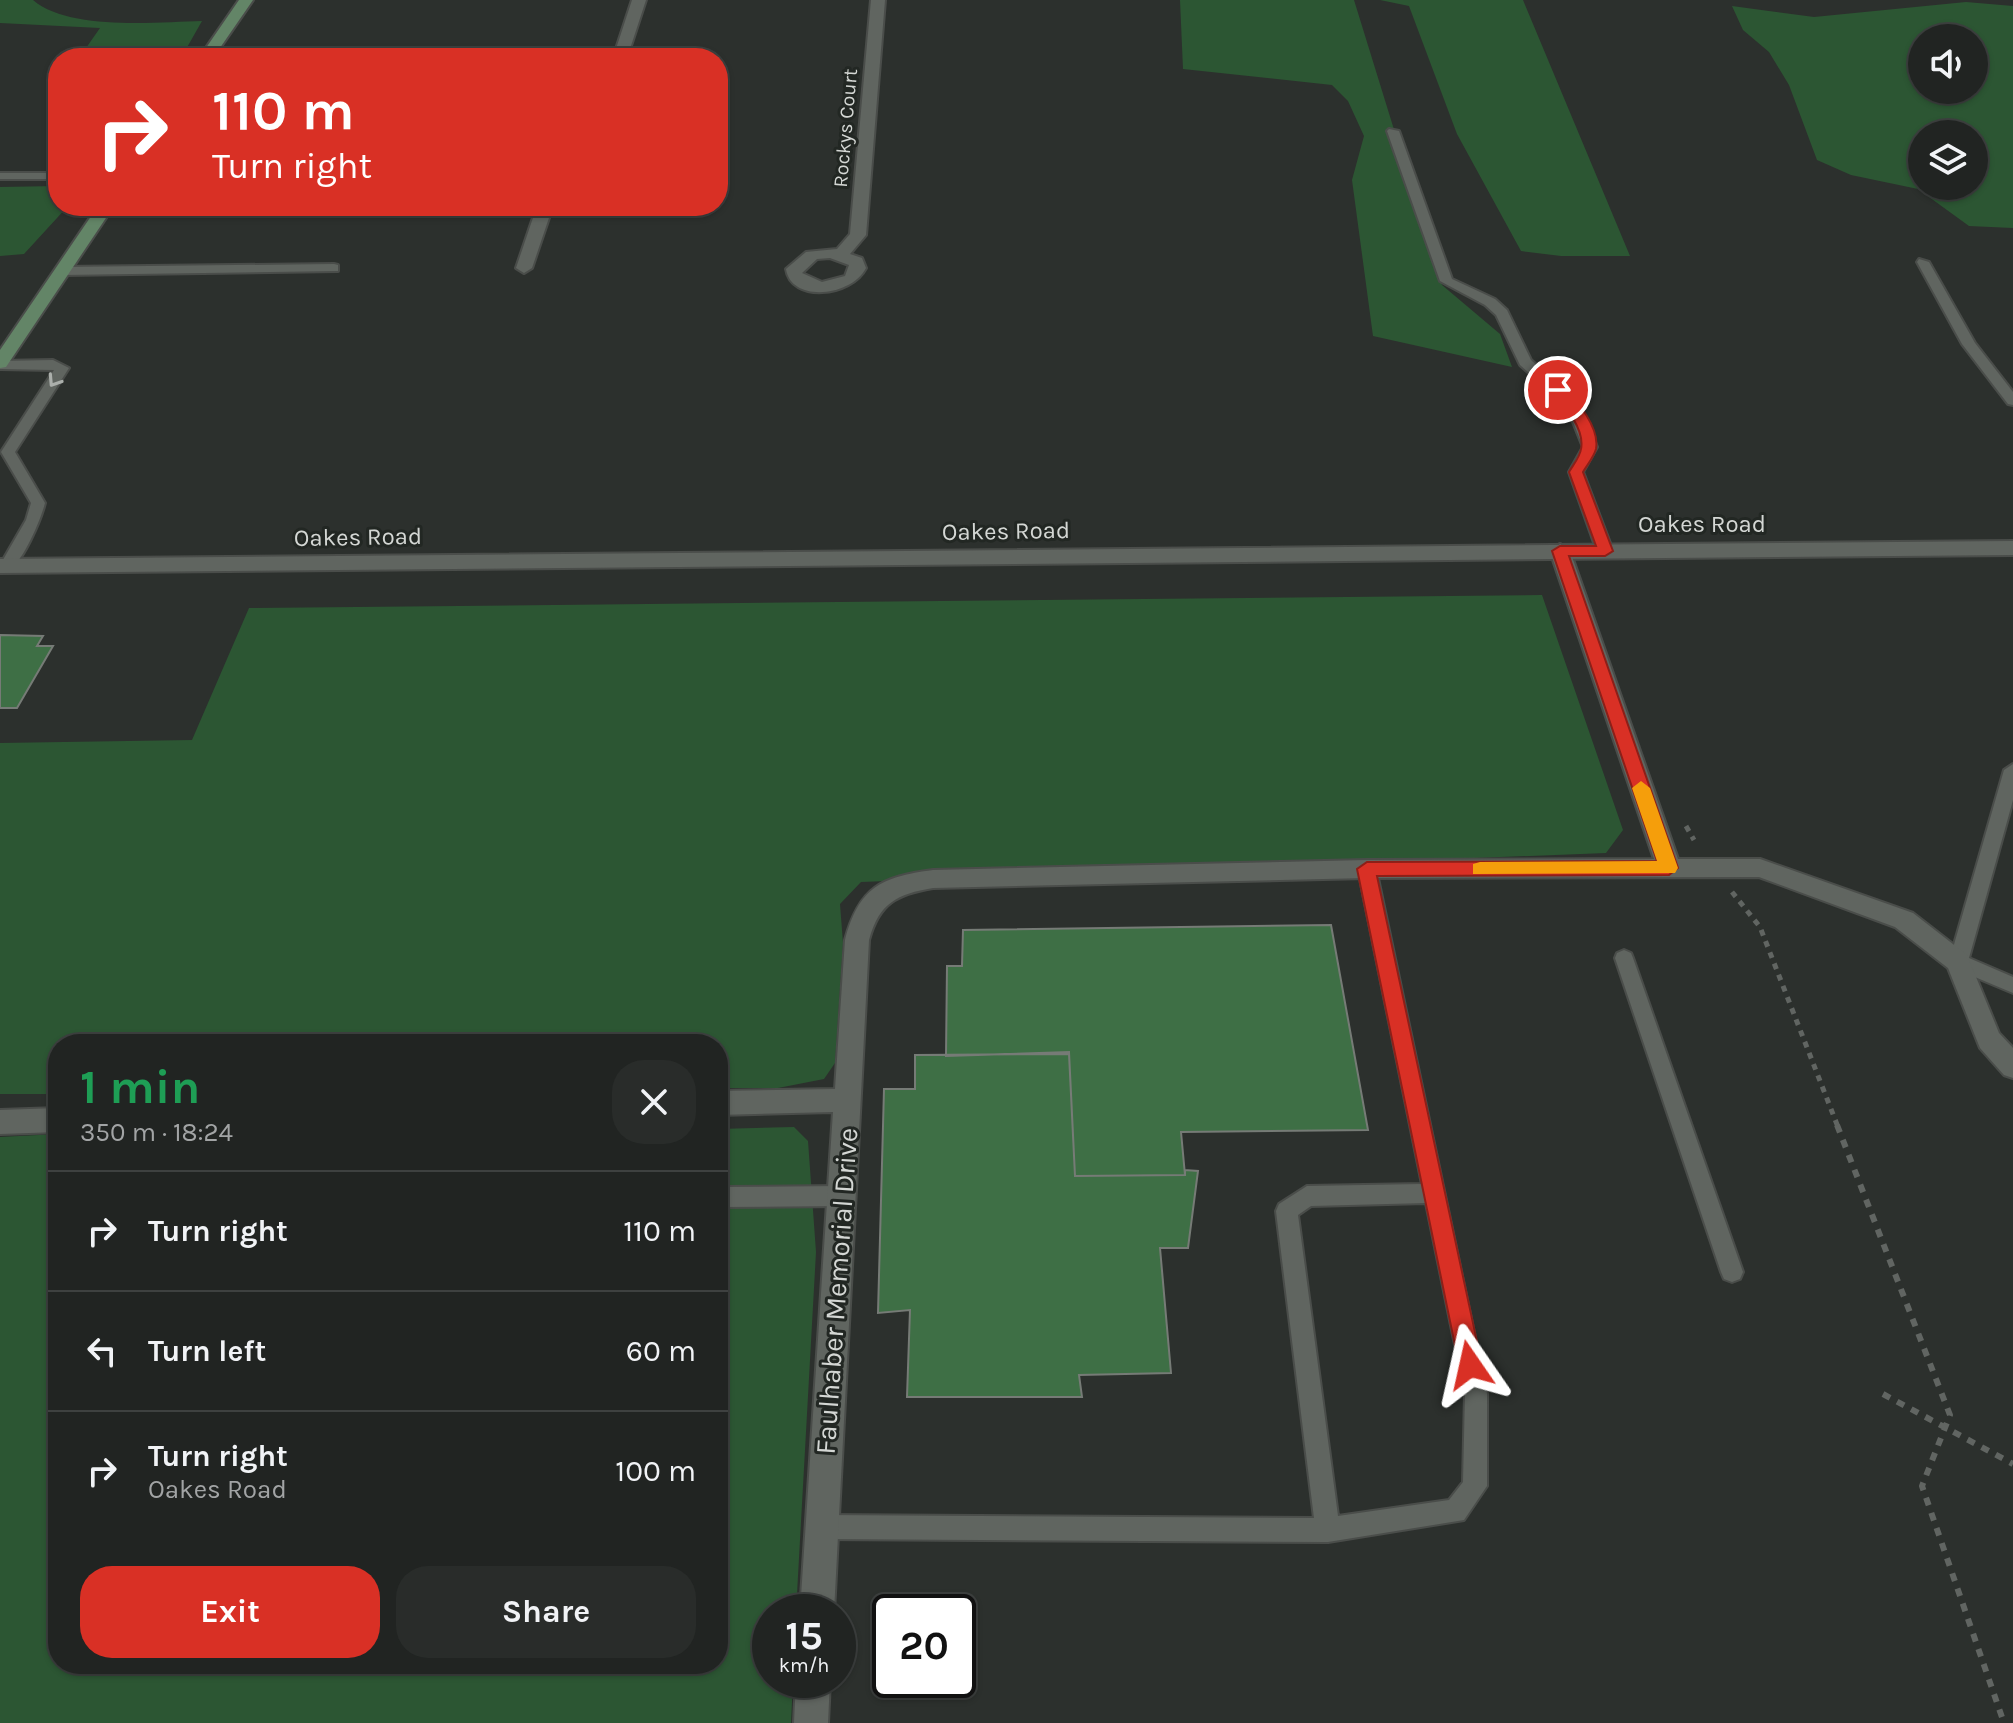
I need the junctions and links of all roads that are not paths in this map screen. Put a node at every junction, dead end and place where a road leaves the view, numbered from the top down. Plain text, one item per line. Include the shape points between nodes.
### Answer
1 (246, 0) edge
2 (639, 0) edge
3 (878, 0) edge
4 (213, 48) edge
5 (623, 48) edge
6 (1393, 131) dead end
7 (0, 176) edge
8 (48, 176) edge
9 (99, 216) edge
10 (542, 216) edge
11 (842, 254) dead end
12 (1923, 262) dead end
13 (334, 268) dead end
14 (524, 268) dead end
15 (62, 271) junction
16 (0, 364) edge
17 (2013, 401) edge
18 (2013, 548) edge
19 (1560, 551) junction
20 (1605, 551) junction
21 (3, 566) edge
22 (2013, 770) edge
23 (1669, 868) junction
24 (1367, 869) junction
25 (1624, 958) dead end
26 (1958, 962) junction
27 (2013, 985) edge
28 (2013, 1067) edge
29 (848, 1100) junction
30 (728, 1103) edge
31 (48, 1120) edge
32 (0, 1122) edge
33 (1435, 1193) junction
34 (843, 1196) junction
35 (728, 1199) edge
36 (1732, 1272) dead end
37 (821, 1527) junction
38 (1328, 1530) junction
39 (818, 1594) edge
40 (812, 1698) edge
41 (811, 1723) edge

1 - 4 main road
2 - 5 street
3 - 11 street, Rockys Court via 858,235
6 - 20 lane via 1446,281 1496,307 1525,362 1573,405 1590,447 1576,472
7 - 8 lane
9 - 15 main road
10 - 14 street
12 - 17 lane via 1969,344
13 - 15 lane
15 - 16 main road
16 -> 21 lane via 62,368 8,452 38,503
18 - 20 street, Oakes Road
19 - 20 street, Oakes Road
19 - 21 street, Oakes Road
19 - 23 street
22 - 26 lane
23 - 24 street
23 - 26 street via 1760,868 1904,920
24 - 29 street via 933,879 881,892 869,904 857,940
24 - 33 lane
25 - 36 lane
26 - 27 lane
26 - 28 street via 1989,1040
29 - 30 street, Faulhaber Memorial Drive
29 - 34 street, Faulhaber Memorial Drive
31 - 32 street
33 - 38 lane via 1476,1394 1475,1486 1455,1511
33 - 38 lane via 1307,1196 1287,1211
34 - 35 lane
34 - 37 street, Faulhaber Memorial Drive
37 - 38 lane
37 - 39 street, Faulhaber Memorial Drive
40 - 41 street

